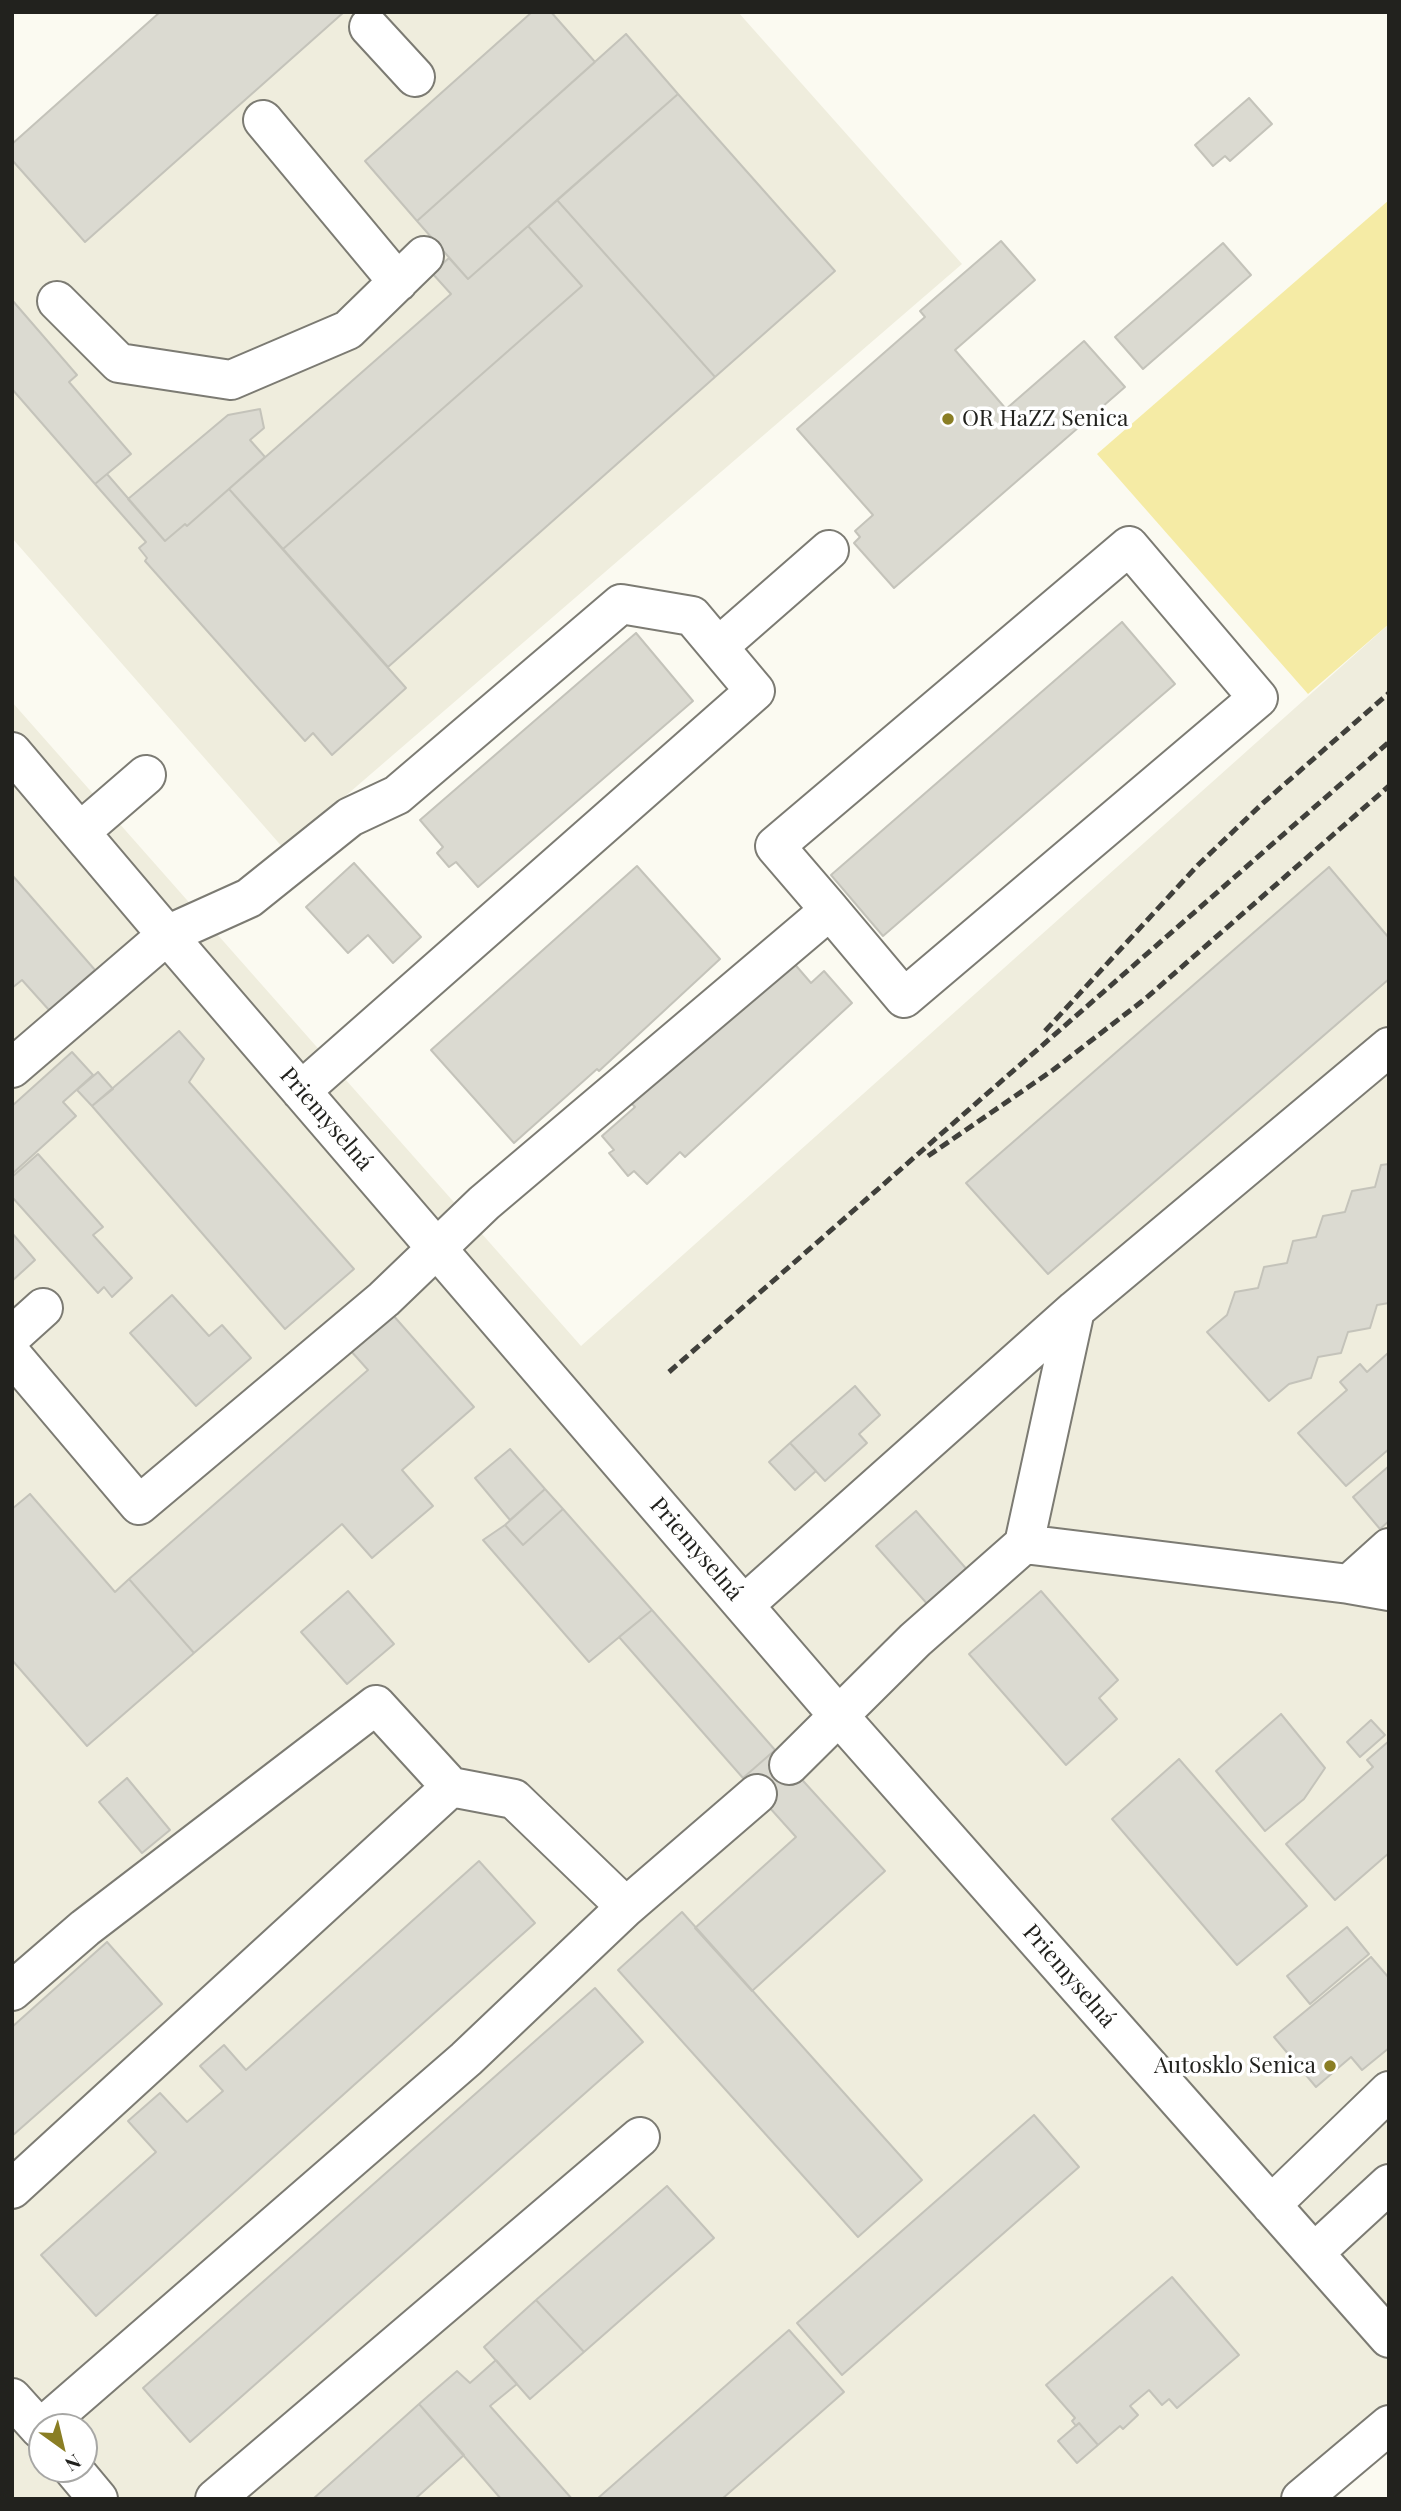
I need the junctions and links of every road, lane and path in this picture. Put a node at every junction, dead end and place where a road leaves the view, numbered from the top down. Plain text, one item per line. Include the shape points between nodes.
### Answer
1 (369, 27) dead end
2 (415, 77) dead end
3 (263, 120) dead end
4 (57, 301) dead end
5 (829, 550) dead end
6 (718, 647) junction
7 (12, 752) edge
8 (146, 775) dead end
9 (80, 832) junction
10 (830, 911) junction
11 (167, 935) junction
12 (1389, 1046) edge
13 (12, 1068) edge
14 (301, 1091) junction
15 (437, 1248) junction
16 (43, 1308) dead end
17 (1075, 1310) junction
18 (12, 1336) edge
19 (12, 1355) edge
20 (1024, 1544) junction
21 (1389, 1548) edge
22 (1349, 1584) junction
23 (1389, 1591) edge
24 (744, 1605) junction
25 (838, 1715) junction
26 (789, 1765) dead end
27 (451, 1787) junction
28 (757, 1794) dead end
29 (626, 1907) junction
30 (12, 1991) edge
31 (1389, 2091) edge
32 (640, 2137) dead end
33 (1389, 2185) edge
34 (12, 2189) edge
35 (1271, 2205) junction
36 (1314, 2253) junction
37 (1389, 2338) edge
38 (12, 2398) edge
39 (59, 2413) edge
40 (28, 2415) edge
41 (1389, 2426) edge
42 (85, 2483) edge
43 (98, 2499) edge
44 (215, 2499) edge
45 (1301, 2499) edge

1 - 2 street
3 - 4 street via 411,269 348,330 231,380 119,363
5 - 6 street
6 - 11 street via 692,616 621,604 397,795 351,817 249,898
6 - 14 street via 755,691
7 - 9 street, Priemyselná
8 - 9 street
9 - 11 street, Priemyselná
10 - 10 street via 775,846 1129,546 1258,698 904,998
10 - 15 street via 484,1203
11 - 13 street
11 - 14 street, Priemyselná
12 - 17 street
14 - 15 street, Priemyselná
15 - 19 street via 384,1299 139,1505
15 - 24 street, Priemyselná
16 - 18 street
17 - 20 street
17 - 24 street
20 - 22 street
20 - 25 street
21 - 22 street
22 - 23 street
24 - 25 street, Priemyselná
25 - 26 street
25 - 35 street, Priemyselná
27 - 29 street via 514,1799
27 - 30 street via 376,1705 85,1928
27 - 34 street
28 - 29 street
29 - 39 street via 466,2059
31 - 35 street
32 - 44 street
33 - 36 street
35 - 36 street, Priemyselná
36 - 37 street, Priemyselná
38 - 40 street
41 - 45 street
42 - 43 street

